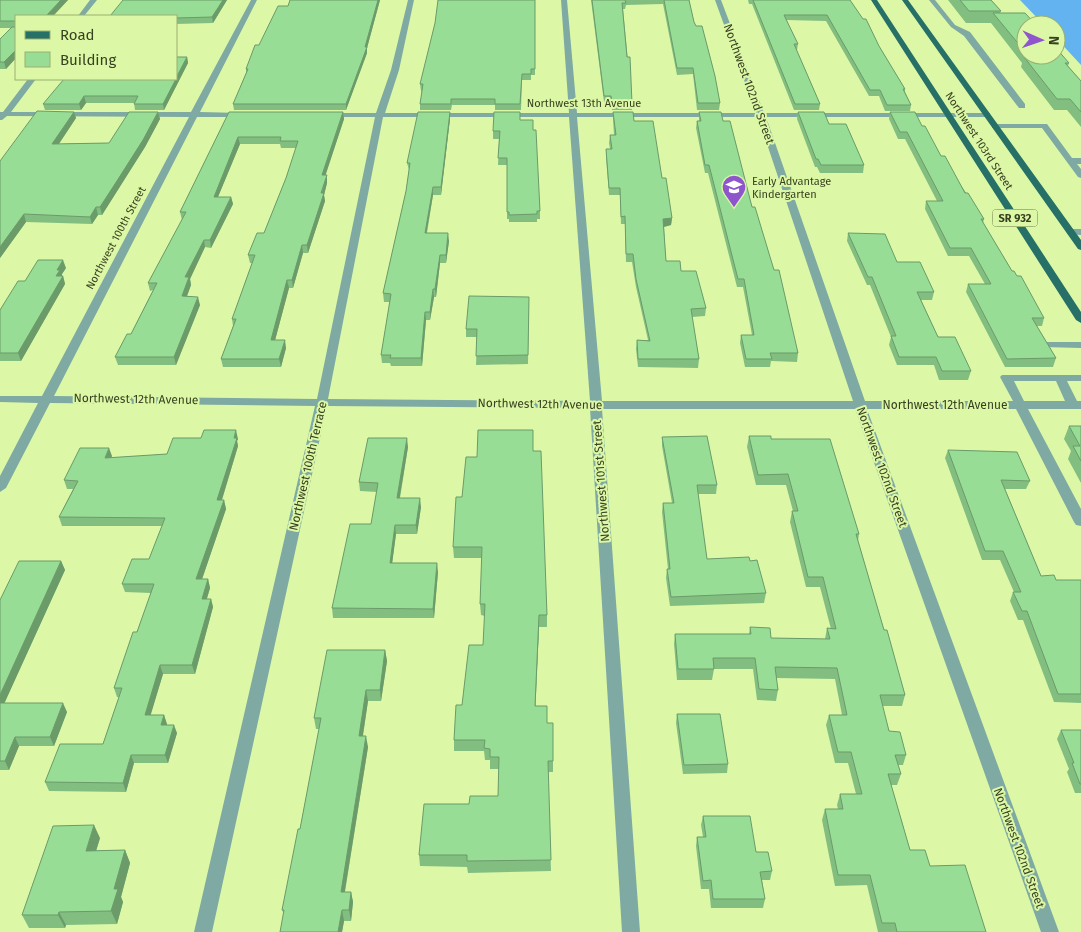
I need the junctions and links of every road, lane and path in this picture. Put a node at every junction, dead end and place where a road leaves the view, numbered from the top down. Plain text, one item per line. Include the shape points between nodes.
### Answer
1 (94, 0) edge
2 (254, 0) edge
3 (411, 0) edge
4 (564, 0) edge
5 (718, 0) edge
6 (874, 0) edge
7 (905, 0) edge
8 (932, 0) edge
9 (82, 15) edge
10 (31, 80) edge
11 (1022, 106) dead end
12 (322, 114) edge
13 (380, 114) junction
14 (573, 114) junction
15 (761, 114) junction
16 (195, 115) junction
17 (254, 115) edge
18 (950, 115) junction
19 (987, 115) junction
20 (2, 116) edge
21 (995, 126) junction
22 (1070, 161) junction
23 (1081, 161) edge
24 (1081, 175) edge
25 (1070, 232) junction
26 (1081, 232) edge
27 (1081, 247) edge
28 (1081, 320) edge
29 (1047, 345) edge
30 (1081, 345) edge
31 (1060, 378) junction
32 (1081, 378) edge
33 (46, 398) junction
34 (0, 399) edge
35 (322, 402) junction
36 (1077, 404) edge
37 (596, 405) junction
38 (860, 405) junction
39 (1020, 405) junction
40 (0, 488) edge
41 (1081, 522) edge
42 (203, 932) edge
43 (631, 932) edge
44 (1050, 932) edge

1 - 9 street
2 - 16 street, Northwest 100th Street
3 - 13 street, Northwest 100th Terrace via 395,70
4 - 14 street, Northwest 101st Street
5 - 15 street, Northwest 102nd Street
6 - 18 main road, Northwest 103rd Street / SR 932
7 - 19 main road, Northwest 103rd Street / SR 932
8 - 11 street via 954,26 967,34
10 - 20 street
12 - 13 street, Northwest 13th Avenue
13 - 14 street, Northwest 13th Avenue
13 - 35 street, Northwest 100th Terrace
14 - 15 street, Northwest 13th Avenue
14 - 37 street, Northwest 101st Street
15 - 18 street, Northwest 13th Avenue
15 - 38 street, Northwest 102nd Street
16 - 17 street
16 - 20 street
16 - 33 street, Northwest 100th Street
18 - 19 street, Northwest 13th Avenue
18 - 28 main road, Northwest 103rd Street / SR 932
19 - 21 main road, Northwest 103rd Street / SR 932
21 - 22 street via 1044,126
21 - 25 main road, Northwest 103rd Street / SR 932
22 - 23 street
22 - 24 street
25 - 26 street
25 - 27 main road, Northwest 103rd Street / SR 932
29 - 30 street
31 - 32 street
31 - 36 street
31 - 39 street via 1006,377
33 - 34 street, Northwest 12th Avenue
33 - 35 street, Northwest 12th Avenue
33 - 40 street, Northwest 100th Street
35 - 37 street, Northwest 12th Avenue
35 - 42 street, Northwest 100th Terrace
36 - 39 street, Northwest 12th Avenue
37 - 38 street, Northwest 12th Avenue
37 - 43 street, Northwest 101st Street
38 - 39 street, Northwest 12th Avenue
38 - 44 street, Northwest 102nd Street
39 - 41 street

